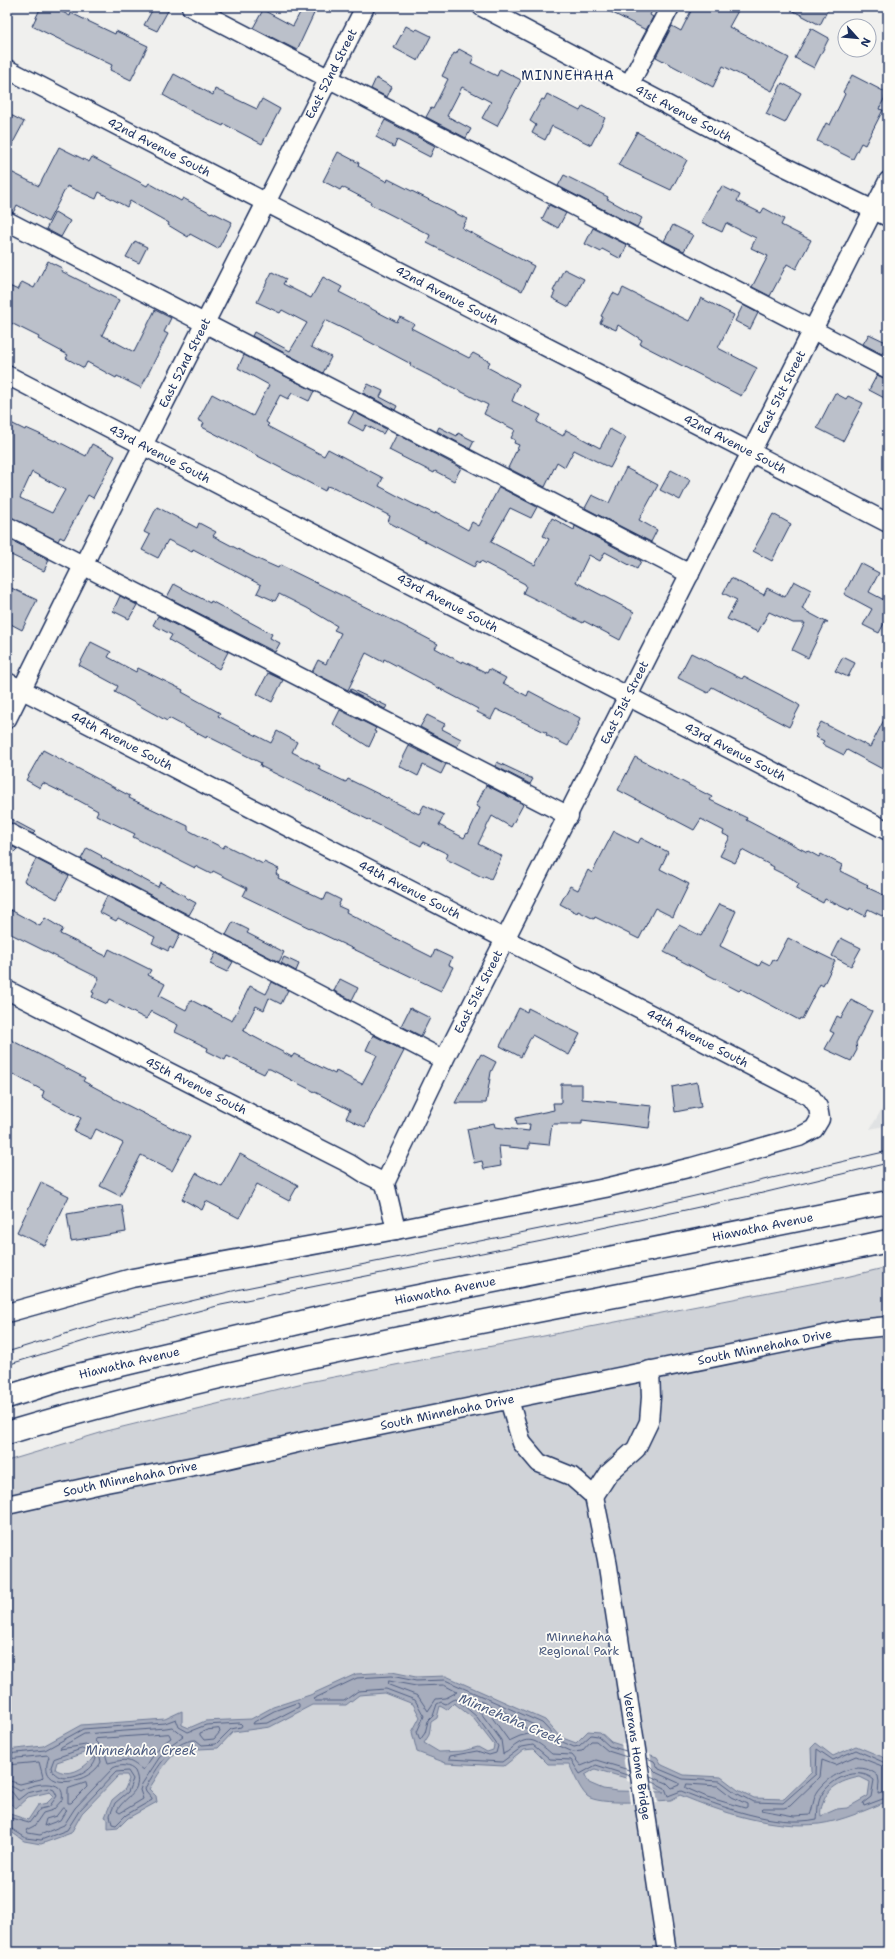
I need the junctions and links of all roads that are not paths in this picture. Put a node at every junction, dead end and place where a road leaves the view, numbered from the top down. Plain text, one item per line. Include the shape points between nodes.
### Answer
1 (191, 7) edge
2 (365, 7) edge
3 (482, 7) edge
4 (670, 7) edge
5 (7, 69) edge
6 (330, 78) junction
7 (629, 85) junction
8 (888, 181) edge
9 (266, 203) junction
10 (881, 213) edge
11 (7, 221) edge
12 (205, 324) junction
13 (814, 330) junction
14 (888, 369) edge
15 (7, 375) edge
16 (143, 446) junction
17 (752, 452) junction
18 (888, 523) edge
19 (7, 526) edge
20 (83, 565) junction
21 (690, 574) junction
22 (14, 686) edge
23 (629, 697) junction
24 (7, 719) edge
25 (569, 816) junction
26 (888, 831) edge
27 (7, 832) edge
28 (505, 940) junction
29 (7, 990) edge
30 (444, 1060) junction
31 (385, 1183) junction
32 (888, 1202) edge
33 (396, 1230) junction
34 (888, 1241) edge
35 (9, 1309) edge
36 (888, 1326) edge
37 (650, 1370) junction
38 (7, 1397) edge
39 (509, 1400) junction
40 (7, 1434) edge
41 (594, 1496) junction
42 (7, 1505) edge
43 (667, 1952) edge

1 - 6 street
2 - 6 street, East 52nd Street
3 - 7 street, 41st Avenue South
4 - 7 street
5 - 9 street, 42nd Avenue South
6 - 9 street, East 52nd Street
6 - 13 street
7 - 10 street, 41st Avenue South
8 - 10 street, East 51st Street
9 - 12 street, East 52nd Street
9 - 17 street, 42nd Avenue South
10 - 13 street, East 51st Street
11 - 12 street
12 - 16 street, East 52nd Street
12 - 21 street
13 - 14 street
13 - 17 street, East 51st Street
15 - 16 street, 43rd Avenue South
16 - 20 street, East 52nd Street
16 - 23 street, 43rd Avenue South
17 - 18 street, 42nd Avenue South
17 - 21 street, East 51st Street
19 - 20 street
20 - 22 street, East 52nd Street
20 - 25 street
21 - 23 street, East 51st Street
22 - 24 street, East 52nd Street
22 - 28 street, 44th Avenue South
23 - 25 street, East 51st Street
23 - 26 street, 43rd Avenue South
25 - 28 street, East 51st Street
27 - 30 street
28 - 30 street, East 51st Street
28 - 33 street, 44th Avenue South via 811,1097 818,1107 820,1119 814,1129 799,1137 692,1167 605,1188
29 - 31 street, 45th Avenue South
30 - 31 street, East 51st Street
31 - 33 street
32 - 38 highway, Hiawatha Avenue via 374,1305 70,1376
33 - 35 street via 132,1278
34 - 40 highway via 317,1355 151,1394
36 - 37 street, South Minnehaha Drive via 848,1330
37 - 39 street, South Minnehaha Drive
37 - 41 street via 651,1397 648,1422 636,1449 609,1473
39 - 41 street via 522,1443 539,1463 571,1476
39 - 42 street, South Minnehaha Drive
41 - 43 street, Veterans Home Bridge via 607,1560

